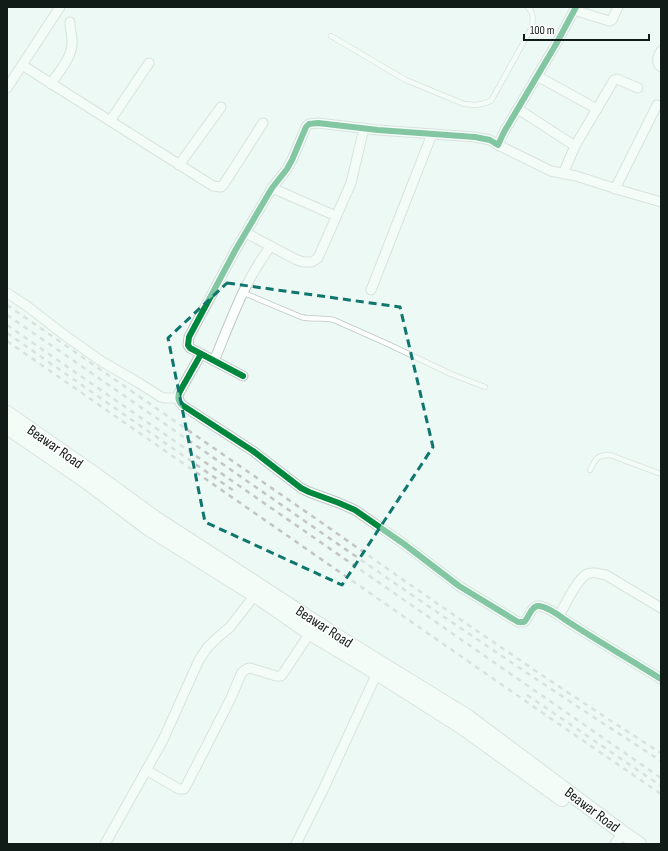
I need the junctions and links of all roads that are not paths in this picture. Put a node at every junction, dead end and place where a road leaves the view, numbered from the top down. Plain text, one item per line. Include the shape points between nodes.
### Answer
1 (60, 7) edge
2 (528, 7) edge
3 (618, 7) edge
4 (575, 8) edge
5 (70, 22) dead end
6 (332, 36) dead end
7 (661, 51) edge
8 (149, 63) dead end
9 (22, 65) junction
10 (661, 67) edge
11 (537, 76) junction
12 (51, 84) junction
13 (7, 88) edge
14 (638, 88) dead end
15 (657, 104) dead end
16 (221, 107) dead end
17 (518, 109) junction
18 (597, 109) junction
19 (110, 121) junction
20 (263, 123) dead end
21 (364, 128) junction
22 (432, 134) junction
23 (498, 145) junction
24 (575, 146) junction
25 (179, 165) junction
26 (563, 174) junction
27 (272, 188) junction
28 (615, 189) junction
29 (661, 202) edge
30 (336, 216) junction
31 (246, 233) junction
32 (271, 246) junction
33 (371, 290) dead end
34 (7, 293) edge
35 (244, 293) junction
36 (201, 354) junction
37 (214, 361) junction
38 (243, 376) dead end
39 (485, 387) dead end
40 (178, 398) junction
41 (7, 413) edge
42 (7, 427) edge
43 (590, 470) dead end
44 (661, 474) edge
45 (255, 595) junction
46 (661, 608) edge
47 (559, 616) junction
48 (310, 633) junction
49 (377, 673) junction
50 (661, 679) edge
51 (146, 770) junction
52 (621, 840) edge
53 (105, 844) edge
54 (296, 844) edge
55 (640, 844) edge

1 - 9 street
2 - 6 lane via 532,12 532,27 491,101 482,104 464,104 406,80
3 - 4 street via 609,21
4 - 11 street
5 - 12 street via 71,49 66,63
7 - 10 street via 658,62
8 - 19 street
9 - 12 street
9 - 13 street
11 - 17 street
11 - 18 street
12 - 19 street
14 - 18 street via 614,80
15 - 28 street
16 - 25 street
17 - 23 street
17 - 24 street
18 - 24 street
19 - 25 street
20 - 25 street via 221,187 213,186
21 - 22 street
21 - 27 street via 309,124 287,169
21 - 30 street via 351,183
22 - 23 street via 480,137
22 - 33 street
23 - 26 street via 551,171
24 - 26 street
26 - 28 street
27 - 30 street
27 - 31 street
28 - 29 street
30 - 32 street via 318,258 312,262 295,259
31 - 32 street
31 - 36 street via 189,337 190,348
32 - 35 street via 261,258
34 - 40 street via 107,365 160,397
35 - 37 street
35 - 39 lane via 301,317 334,320
36 - 37 street
36 - 40 street
37 - 38 street
40 - 47 street via 182,405 253,451 301,488 355,510 459,586 518,622 524,622 538,606
41 - 52 main road, Beawar Road via 155,518 335,635 468,717
42 - 45 main road, Beawar Road via 148,528
43 - 44 lane via 597,458 610,455
45 - 48 main road, Beawar Road
45 - 51 street via 199,660 163,740
46 - 47 street via 606,575 588,573 579,580
47 - 50 street
48 - 49 main road, Beawar Road
48 - 51 street via 281,676 250,668 240,674 231,698 184,789 179,789
49 - 52 main road, Beawar Road via 462,727
49 - 54 street
51 - 53 street
52 - 55 main road, Beawar Road

